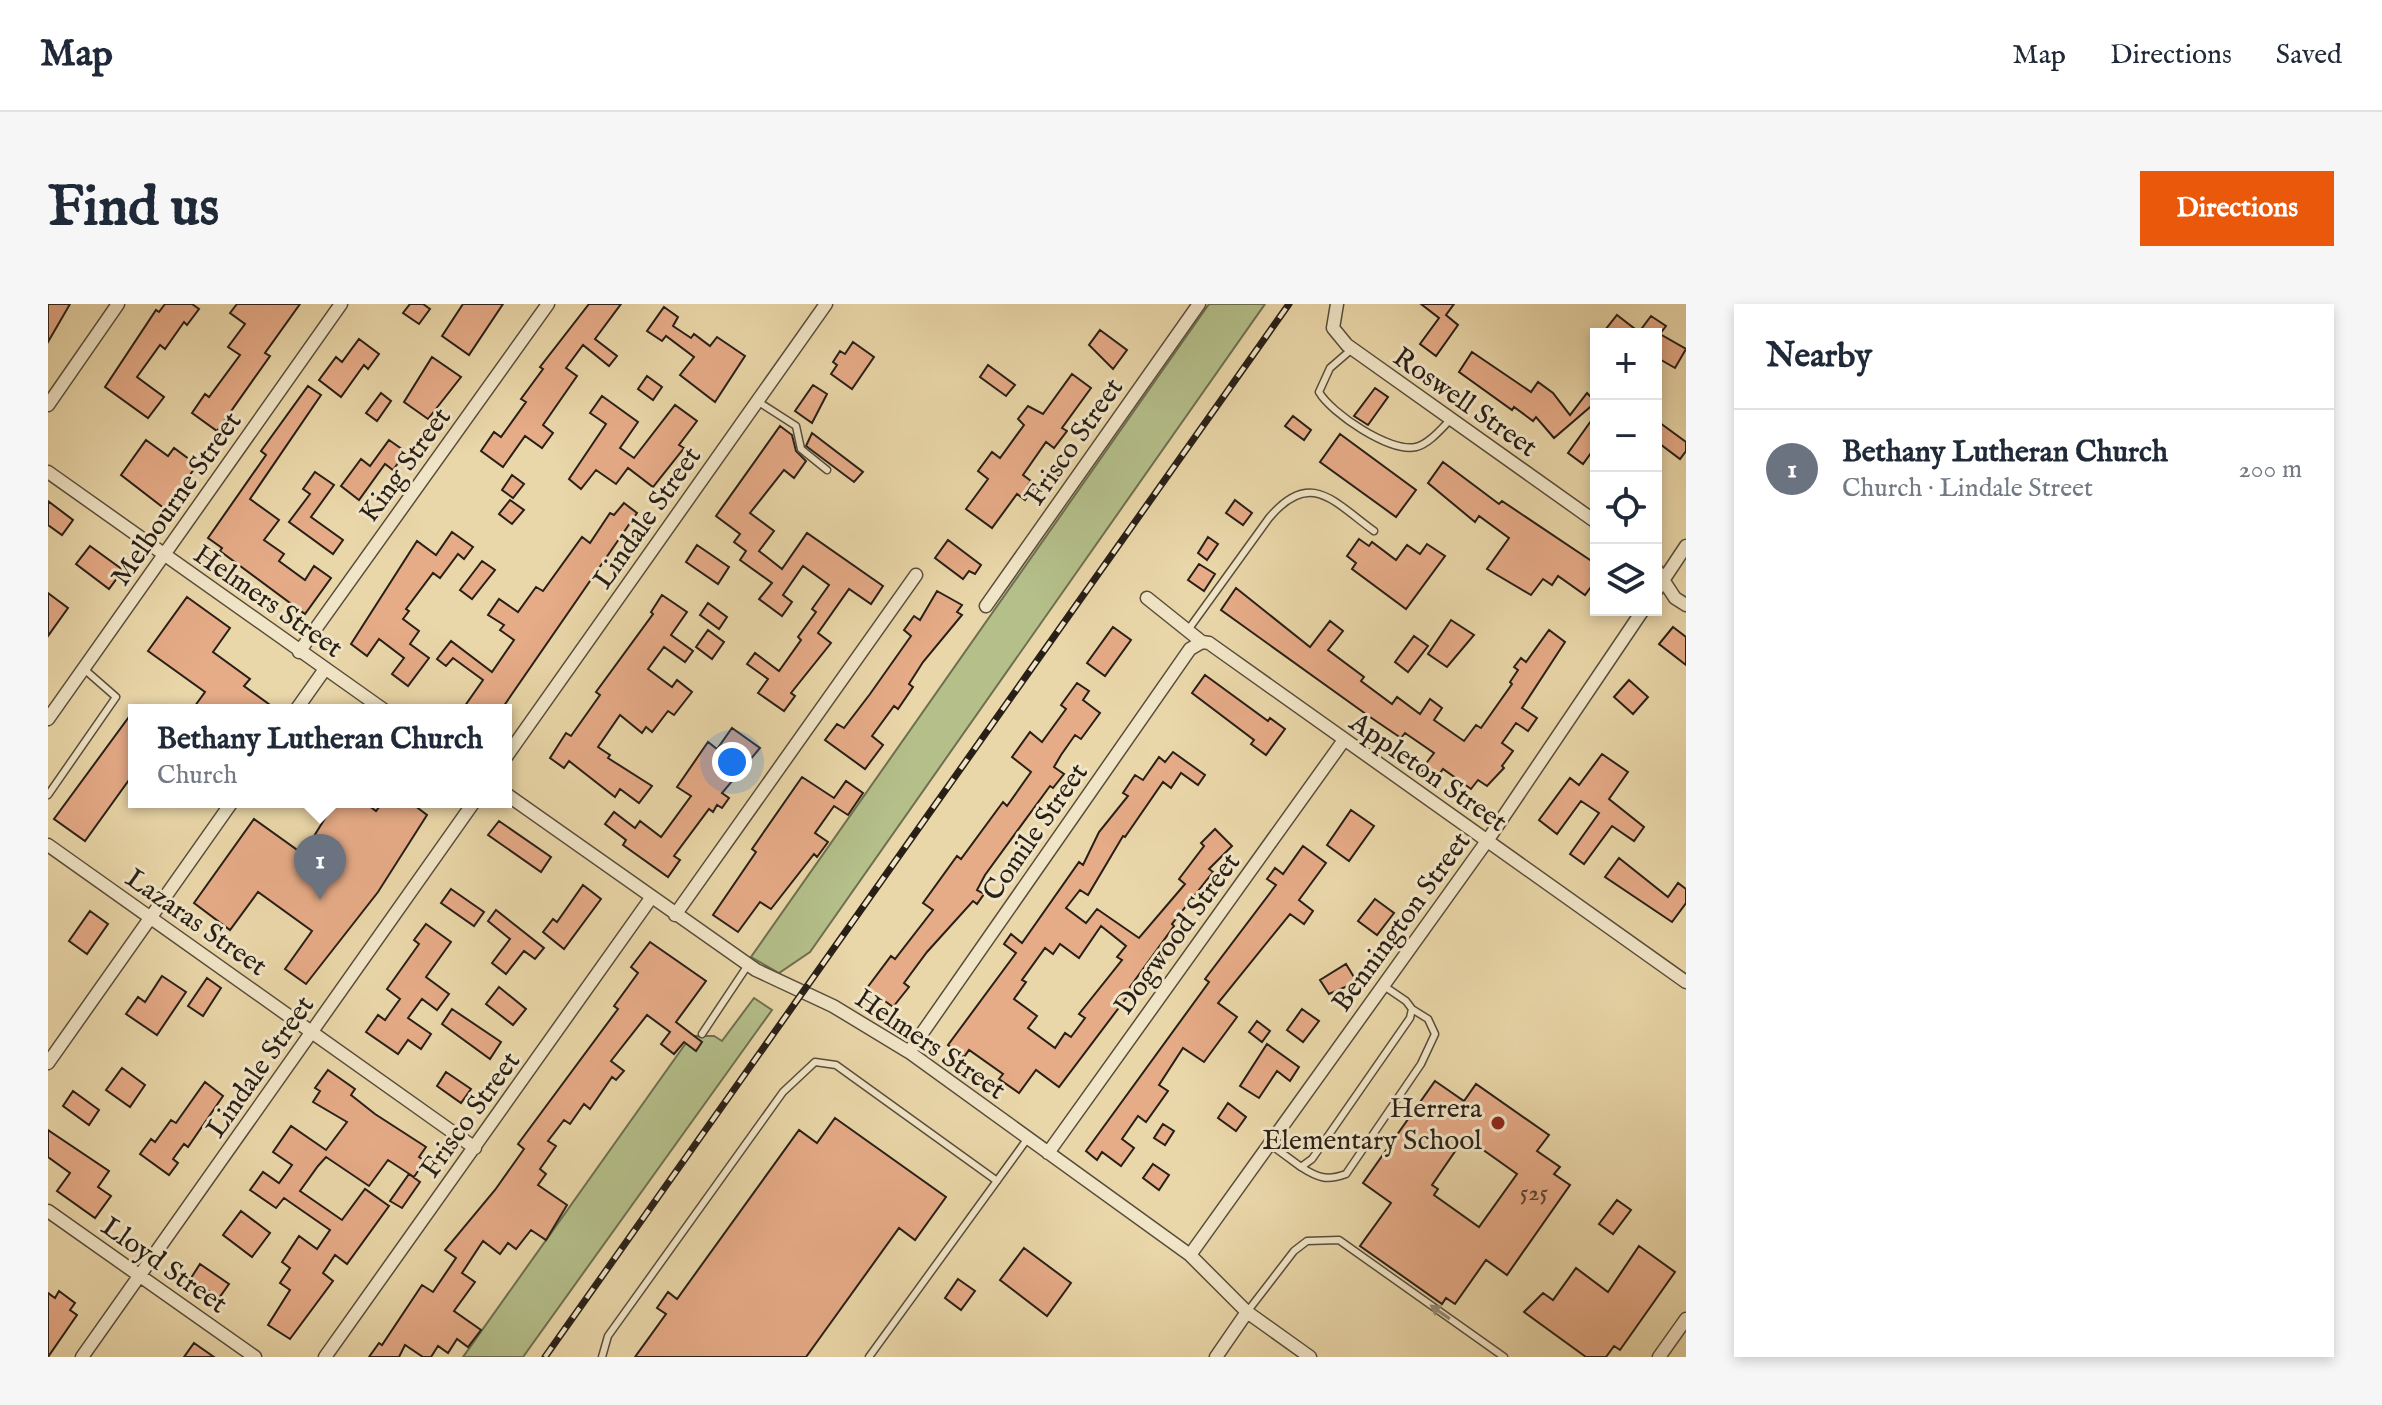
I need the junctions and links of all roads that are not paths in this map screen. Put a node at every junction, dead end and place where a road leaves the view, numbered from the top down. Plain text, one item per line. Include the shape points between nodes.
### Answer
1 (118, 304) edge
2 (341, 304) edge
3 (548, 304) edge
4 (826, 304) edge
5 (1199, 304) edge
6 (1337, 304) edge
7 (1352, 349) junction
8 (757, 401) junction
9 (48, 405) edge
10 (1451, 419) junction
11 (827, 470) dead end
12 (48, 472) edge
13 (1590, 518) edge
14 (1374, 531) dead end
15 (1686, 546) edge
16 (164, 555) junction
17 (916, 575) dead end
18 (1662, 575) edge
19 (1662, 584) edge
20 (1147, 598) dead end
21 (1686, 605) edge
22 (986, 606) dead end
23 (1639, 616) edge
24 (1188, 630) junction
25 (1202, 642) junction
26 (299, 652) junction
27 (84, 669) junction
28 (325, 669) junction
29 (300, 704) edge
30 (375, 704) edge
31 (48, 719) edge
32 (1344, 740) junction
33 (512, 748) edge
34 (48, 795) edge
35 (512, 798) edge
36 (228, 808) edge
37 (470, 808) edge
38 (1487, 841) junction
39 (48, 845) edge
40 (651, 898) junction
41 (675, 915) junction
42 (150, 918) junction
43 (748, 965) junction
44 (1686, 982) edge
45 (1384, 986) junction
46 (1412, 1009) junction
47 (313, 1032) junction
48 (702, 1034) dead end
49 (909, 1052) junction
50 (48, 1063) edge
51 (1028, 1138) junction
52 (1270, 1145) junction
53 (475, 1148) junction
54 (1048, 1153) junction
55 (1301, 1167) junction
56 (997, 1181) junction
57 (48, 1211) edge
58 (1190, 1255) junction
59 (140, 1275) junction
60 (1247, 1312) junction
61 (1686, 1319) edge
62 (82, 1357) edge
63 (255, 1357) edge
64 (325, 1357) edge
65 (602, 1357) edge
66 (869, 1357) edge
67 (1216, 1357) edge
68 (1310, 1357) edge
69 (1504, 1357) edge
70 (1659, 1357) edge

1 - 9 street
2 - 16 street, Melbourne Street
3 - 26 street, King Street
4 - 8 street, Lindale Street
5 - 22 street, Frisco Street
6 - 7 street, Roswell Street via 1333,328
7 - 10 street, Roswell Street
7 - 10 lane via 1322,379 1319,392 1327,405 1380,439 1403,446 1426,441
8 - 11 lane via 796,426 801,449
8 - 33 street, Lindale Street
10 - 13 street, Roswell Street
12 - 16 street, Helmers Street
14 - 24 lane via 1330,499 1299,491 1269,518
15 - 18 street
16 - 26 street, Helmers Street
16 - 27 street, Melbourne Street
17 - 41 street
19 - 21 street
20 - 24 street, Appleton Street
23 - 38 street, Bennington Street
24 - 25 street, Appleton Street
25 - 32 street, Appleton Street
25 - 49 street, Comile Street via 1190,649
26 - 28 street, Helmers Street
27 - 31 street, Melbourne Street
27 - 34 lane via 116,697
28 - 29 street
28 - 30 street, Helmers Street
32 - 38 street, Appleton Street
32 - 54 street, Dogwood Street
35 - 40 street, Helmers Street
36 - 42 street
37 - 47 street, Lindale Street
38 - 44 street, Appleton Street
38 - 45 street, Bennington Street
39 - 42 street, Lazaras Street
40 - 41 street, Helmers Street
40 - 53 street, Frisco Street
41 - 43 street, Helmers Street
42 - 47 street, Lazaras Street
42 - 50 street
43 - 48 lane
43 - 49 street, Helmers Street via 833,1006
45 - 46 lane
45 - 52 street, Bennington Street
46 - 55 lane via 1321,1146
46 - 55 lane via 1428,1019 1435,1034 1421,1064 1346,1174 1318,1178
47 - 53 street, Lazaras Street
47 - 59 street, Lindale Street
49 - 51 street, Helmers Street
51 - 54 street, Helmers Street
51 - 56 lane
52 - 55 lane
52 - 58 street, Bennington Street
53 - 64 street, Frisco Street
54 - 58 street, Helmers Street
56 - 65 lane via 836,1065 815,1062 783,1092 608,1336
56 - 66 lane
57 - 59 street, Lloyd Street
58 - 60 street, Helmers Street
59 - 62 street, Lindale Street
59 - 63 street, Lloyd Street
60 - 67 street
60 - 68 street, Helmers Street
69 -> 60 lane via 1339,1240 1307,1241 1294,1251
61 - 70 street

